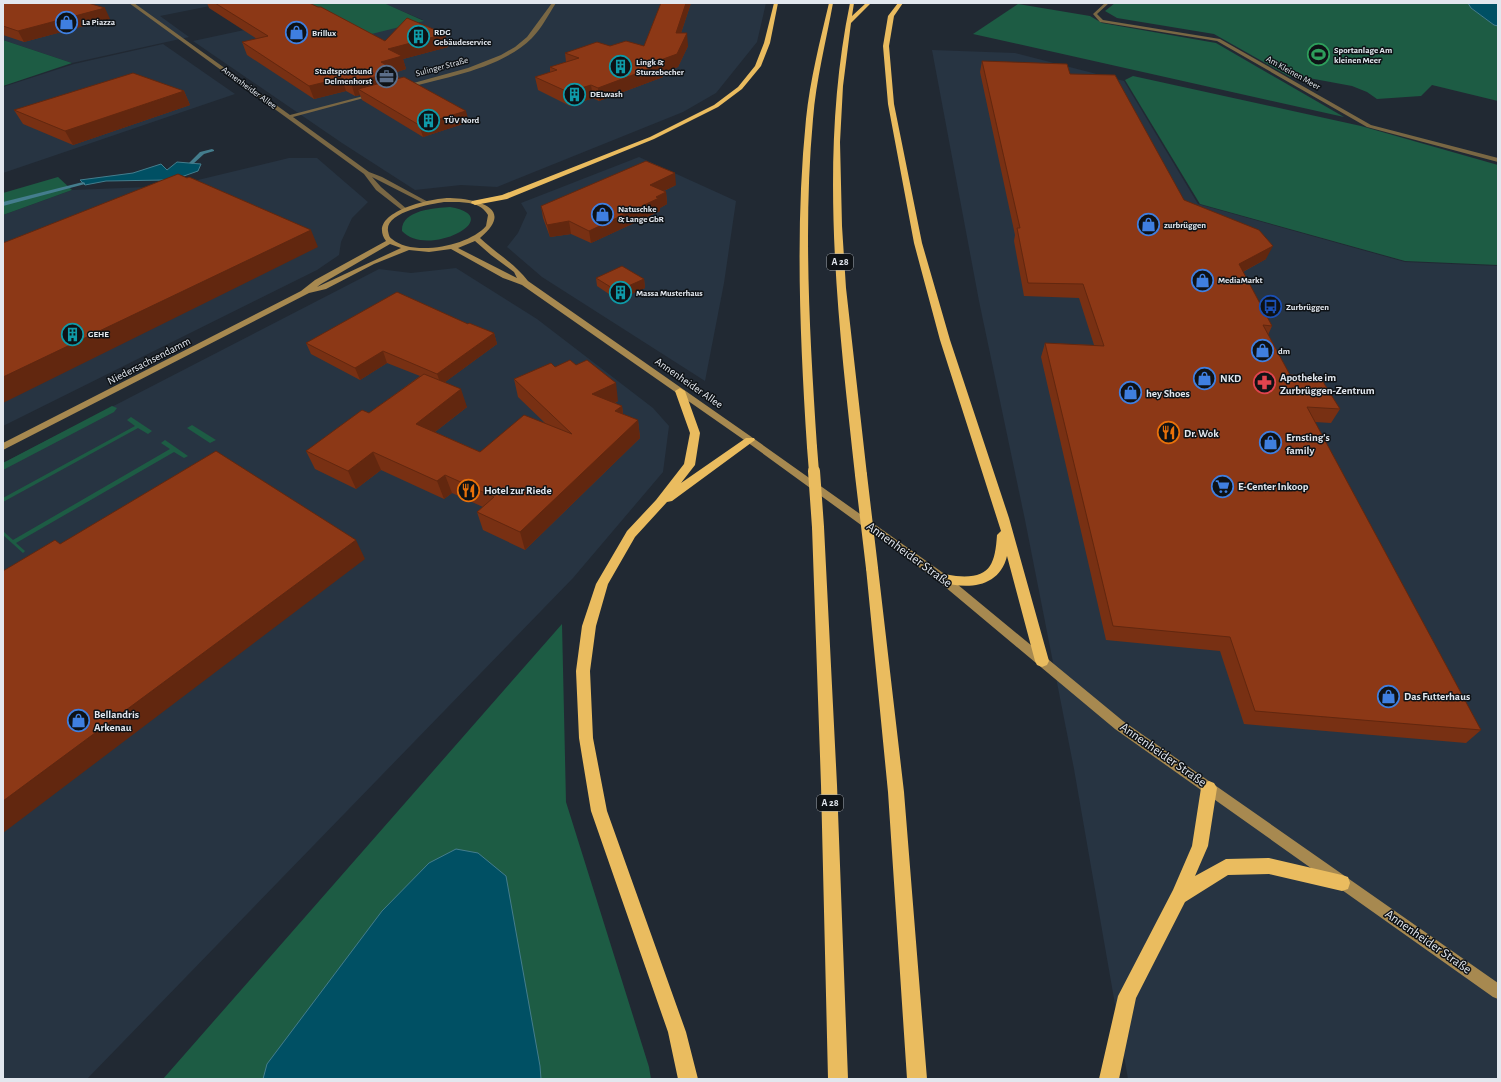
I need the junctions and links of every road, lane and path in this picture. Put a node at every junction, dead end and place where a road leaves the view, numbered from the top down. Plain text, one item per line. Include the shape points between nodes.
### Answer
1 (131, 3) edge
2 (554, 3) edge
3 (776, 3) edge
4 (781, 3) edge
5 (831, 3) edge
6 (852, 3) edge
7 (869, 3) edge
8 (901, 3) edge
9 (1107, 3) edge
10 (774, 18) junction
11 (848, 23) junction
12 (393, 89) edge
13 (378, 93) edge
14 (289, 117) junction
15 (1498, 160) edge
16 (367, 174) junction
17 (427, 203) junction
18 (476, 203) junction
19 (405, 210) junction
20 (476, 238) junction
21 (390, 241) junction
22 (452, 247) junction
23 (408, 248) junction
24 (525, 283) junction
25 (304, 293) junction
26 (680, 391) junction
27 (750, 440) junction
28 (3, 447) edge
29 (660, 503) junction
30 (839, 504) joint
31 (1003, 518) junction
32 (942, 578) junction
33 (1042, 661) junction
34 (1209, 788) junction
35 (1342, 883) junction
36 (1179, 896) junction
37 (1498, 992) edge
38 (688, 1079) edge
39 (838, 1079) edge
40 (917, 1079) edge
41 (1109, 1079) edge

1 - 14 street, Annenheider Allee
2 - 12 street, Sulinger Straße via 530,37 511,51 467,69
3 - 10 highway
4 - 10 highway
5 - 39 highway, A 28, bridge via 816,74 808,133 805,301 829,785
6 - 11 highway, A 28
7 - 11 highway
8 - 31 highway via 891,16 886,46 891,104 918,243 945,340
9 - 15 street, Am Kleinen Meer via 1095,14 1102,20 1218,40 1369,126
10 - 18 highway via 762,58 753,74 740,88 716,106 652,138 504,197
11 - 40 highway, A 28, bridge via 837,126 837,195 847,360 896,792
13 - 14 street
14 - 16 street, Annenheider Allee
16 - 17 street, Annenheider Allee via 380,178
16 - 19 street, Annenheider Allee via 370,182
17 - 18 main road via 456,200
17 - 19 main road
18 - 20 main road via 490,212 492,218 486,231
19 - 21 main road via 391,219 387,225 386,236
20 - 22 main road
20 - 24 main road, Annenheider Allee via 492,254 516,270
21 - 23 main road
21 - 25 main road, Niedersachsendamm via 318,282
22 - 23 main road via 430,250
22 - 24 main road, Annenheider Allee via 506,276
23 - 25 main road, Niedersachsendamm via 323,288
24 - 26 main road, Annenheider Allee
25 - 28 main road, Niedersachsendamm
26 - 27 main road, Annenheider Allee
26 - 29 highway via 695,433 689,465
27 - 29 highway
27 - 30 main road, Annenheider Allee
29 - 38 highway via 631,534 602,584 589,626 583,671 586,738 599,811 677,1032
30 - 32 main road, Annenheider Straße
31 - 32 highway via 1004,545 1000,561 991,576 976,581
31 - 33 highway
32 - 33 main road, Annenheider Straße
33 - 34 main road, Annenheider Straße via 1119,724
34 - 35 main road, Annenheider Straße
34 - 36 highway via 1200,846
35 - 36 highway via 1270,866 1226,867
35 - 37 main road, Annenheider Straße
36 - 41 highway via 1127,996

